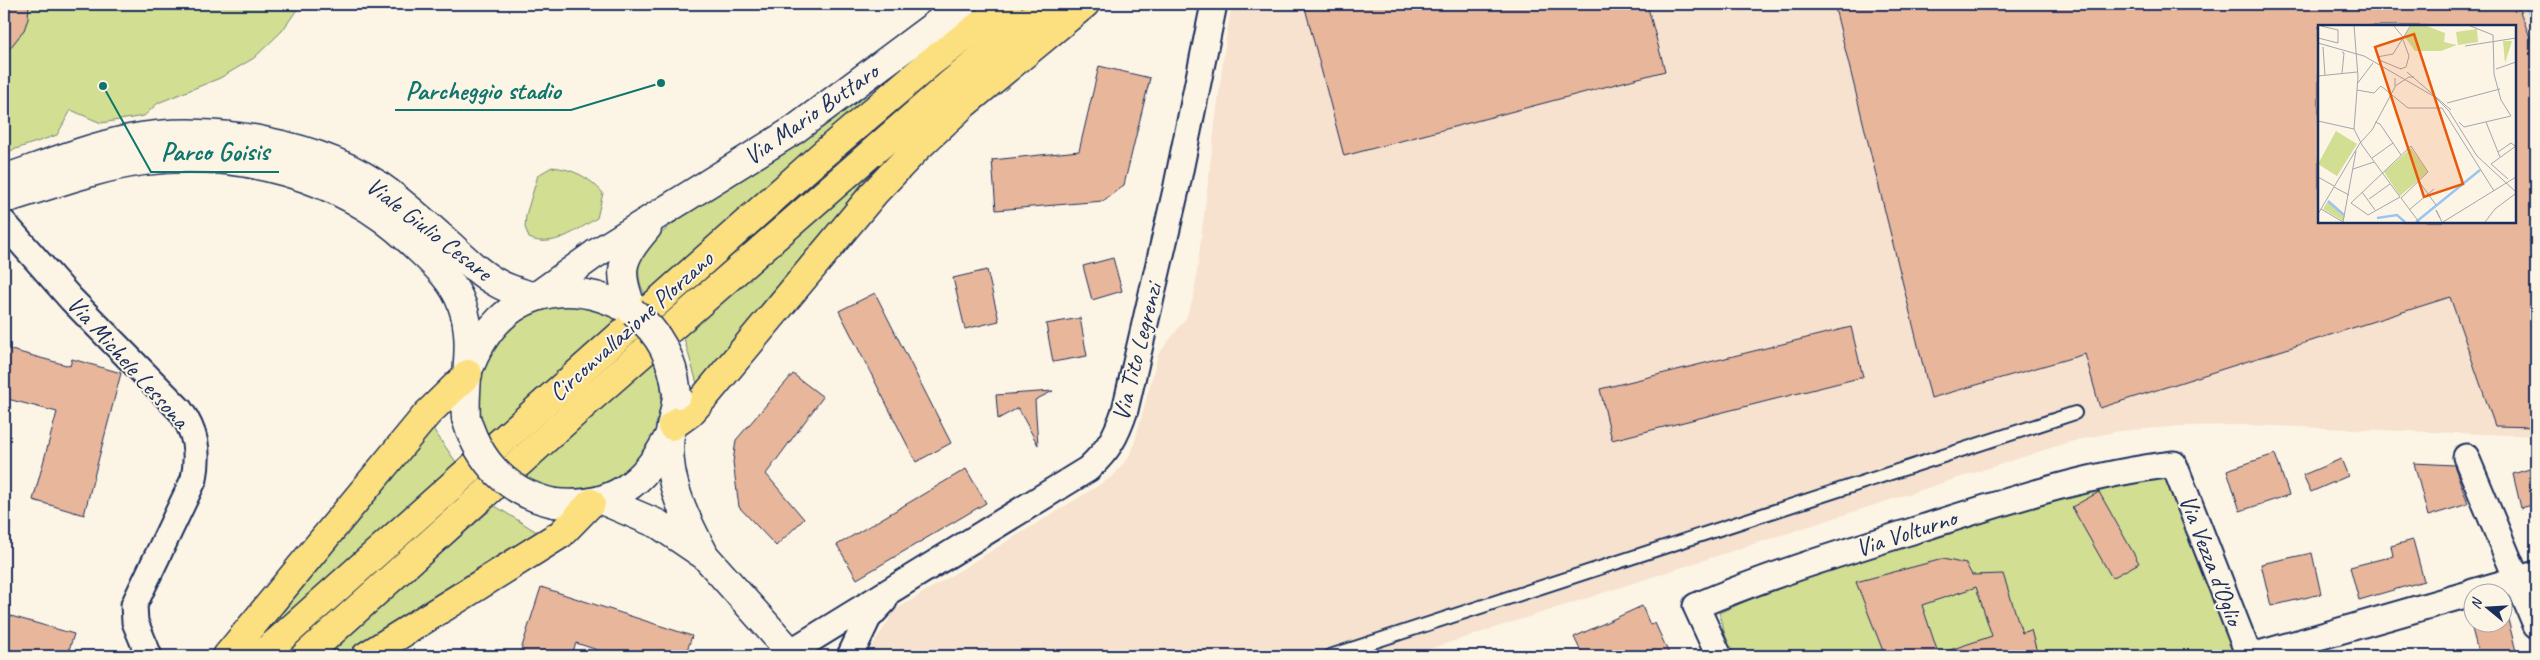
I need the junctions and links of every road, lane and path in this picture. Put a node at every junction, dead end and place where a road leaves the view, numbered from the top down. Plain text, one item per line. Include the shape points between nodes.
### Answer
1 (963, 4) edge
2 (1008, 4) edge
3 (1050, 4) edge
4 (1085, 4) edge
5 (1214, 4) edge
6 (4, 179) edge
7 (4, 196) edge
8 (656, 217) junction
9 (4, 223) edge
10 (536, 296) junction
11 (633, 312) junction
12 (469, 371) junction
13 (2075, 414) dead end
14 (671, 430) junction
15 (2466, 457) dead end
16 (2174, 464) joint
17 (598, 502) junction
18 (704, 556) junction
19 (2527, 577) edge
20 (2509, 582) edge
21 (896, 588) junction
22 (2462, 595) edge
23 (2536, 625) edge
24 (789, 655) edge
25 (149, 656) edge
26 (227, 656) edge
27 (261, 656) edge
28 (305, 656) edge
29 (366, 656) edge
30 (850, 656) edge
31 (1330, 656) edge
32 (1719, 656) edge
33 (2250, 656) edge

1 - 8 street, Via Mario Buttaro via 794,130
2 - 27 highway, Circonvallazione Plorzano via 931,62 822,154
3 - 28 highway, Circonvallazione Plorzano via 934,98
4 - 14 highway via 964,104 917,148 875,192 692,412
5 - 21 street, Via Tito Legrenzi via 1174,199 1125,410 1115,438 1088,469
6 - 10 street, Viale Giulio Cesare via 110,144 152,135 209,135 284,146 353,171 386,190 471,265 497,283
7 - 12 street, Viale Giulio Cesare via 11,197 121,165 162,159 244,162 308,178 368,209 399,230 454,286 463,306 470,337
8 - 10 street, Via Mario Buttaro via 595,254
8 - 11 street, Via Mario Buttaro via 627,251 625,288
9 - 25 street, Via Michele Lessona via 71,299 180,410 195,436 197,462 194,479 134,605 135,622
10 - 11 street, Viale Giulio Cesare via 587,293 606,298
10 - 12 street, Viale Giulio Cesare via 494,325 477,349
11 - 14 street, Viale Giulio Cesare, bridge via 654,331 665,348 675,376 677,394
12 - 17 street, Viale Giulio Cesare, bridge via 466,418 480,452 498,476 520,491 554,503
12 - 26 highway via 427,414
13 - 31 lane
14 - 17 street, Viale Giulio Cesare via 655,461 644,474
14 - 18 street, Viale Giulio Cesare via 670,470 676,495
15 - 19 street
16 - 32 street, Via Volturno via 2127,469 2046,489 1740,587 1696,606
16 - 33 street, Via Vezza d'Oglio
17 - 18 street, Viale Giulio Cesare via 658,524
17 - 29 highway via 561,534
18 - 24 street, Viale Giulio Cesare
19 - 20 street
19 - 23 street
21 - 24 street, Via Tito Legrenzi
21 - 30 street, Via Tito Legrenzi via 868,618
22 - 33 street

